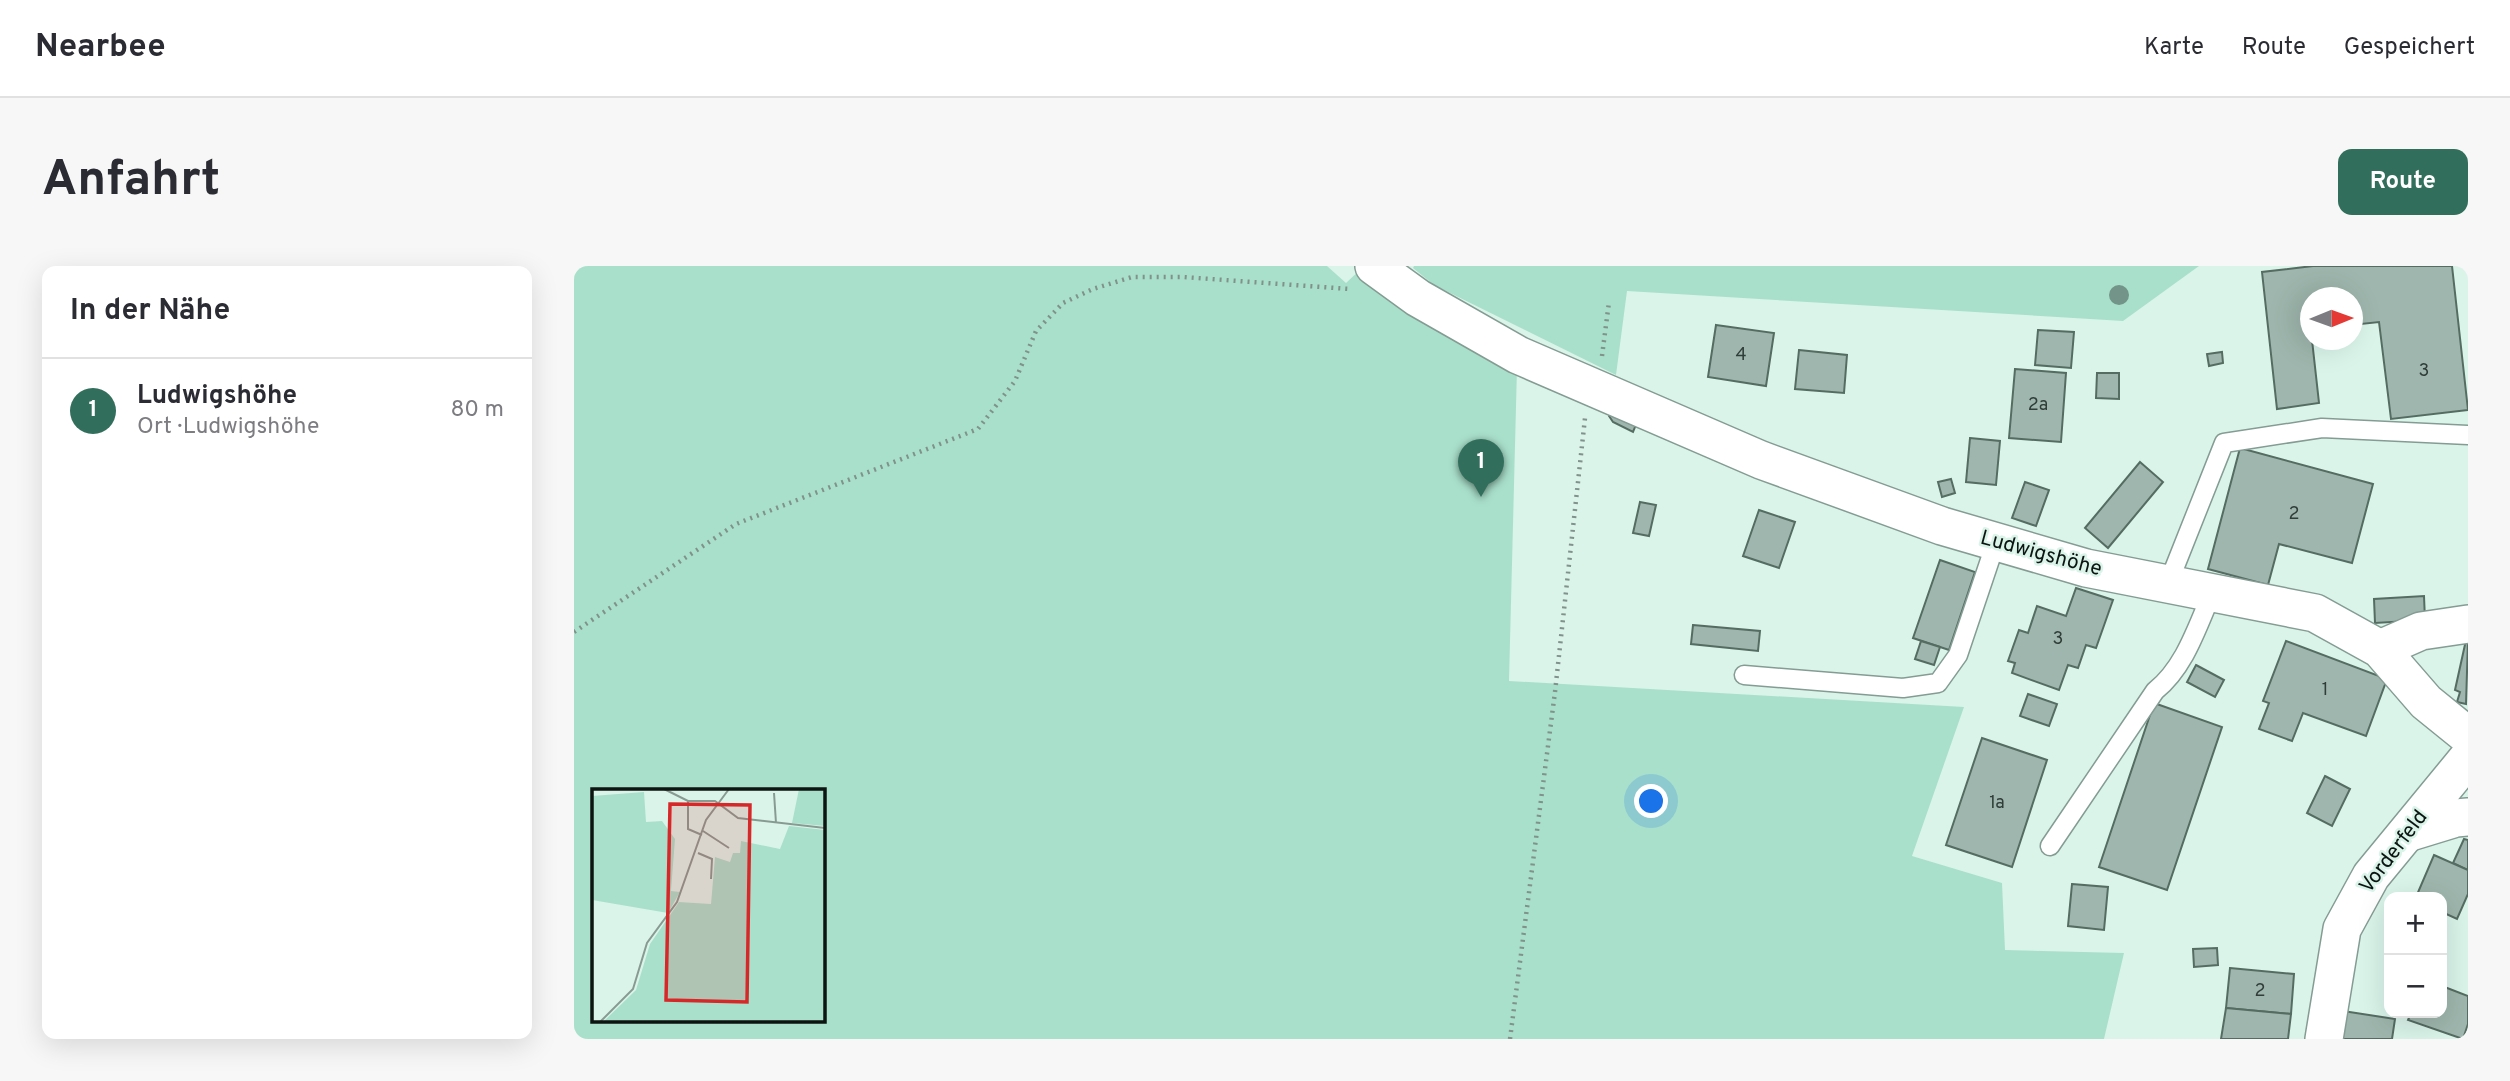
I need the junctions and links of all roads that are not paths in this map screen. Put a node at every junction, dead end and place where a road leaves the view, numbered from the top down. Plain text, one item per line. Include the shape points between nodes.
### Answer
1 (1379, 271) edge
2 (2468, 435) edge
3 (1996, 542) junction
4 (2168, 584) junction
5 (2211, 593) junction
6 (2468, 624) edge
7 (2380, 649) junction
8 (1744, 675) dead end
9 (2468, 736) edge
10 (2468, 758) edge
11 (2468, 817) edge
12 (2407, 833) junction
13 (2050, 846) dead end
14 (2324, 1039) edge

1 - 3 street, Ludwigshöhe via 1518,355 1593,388 1761,460
2 - 4 lane via 2322,428 2224,443
3 - 4 street, Ludwigshöhe via 2086,568
3 - 8 lane via 1958,655 1938,683 1903,688
4 - 5 street, Ludwigshöhe
5 - 7 street, Ludwigshöhe via 2315,613
5 - 13 lane via 2182,659 2155,691
6 - 7 street via 2421,631
7 - 9 street, Ludwigshöhe via 2426,702
10 - 12 street, Vorderfeld
11 - 12 street
12 - 14 street, Vorderfeld via 2371,876 2342,929

